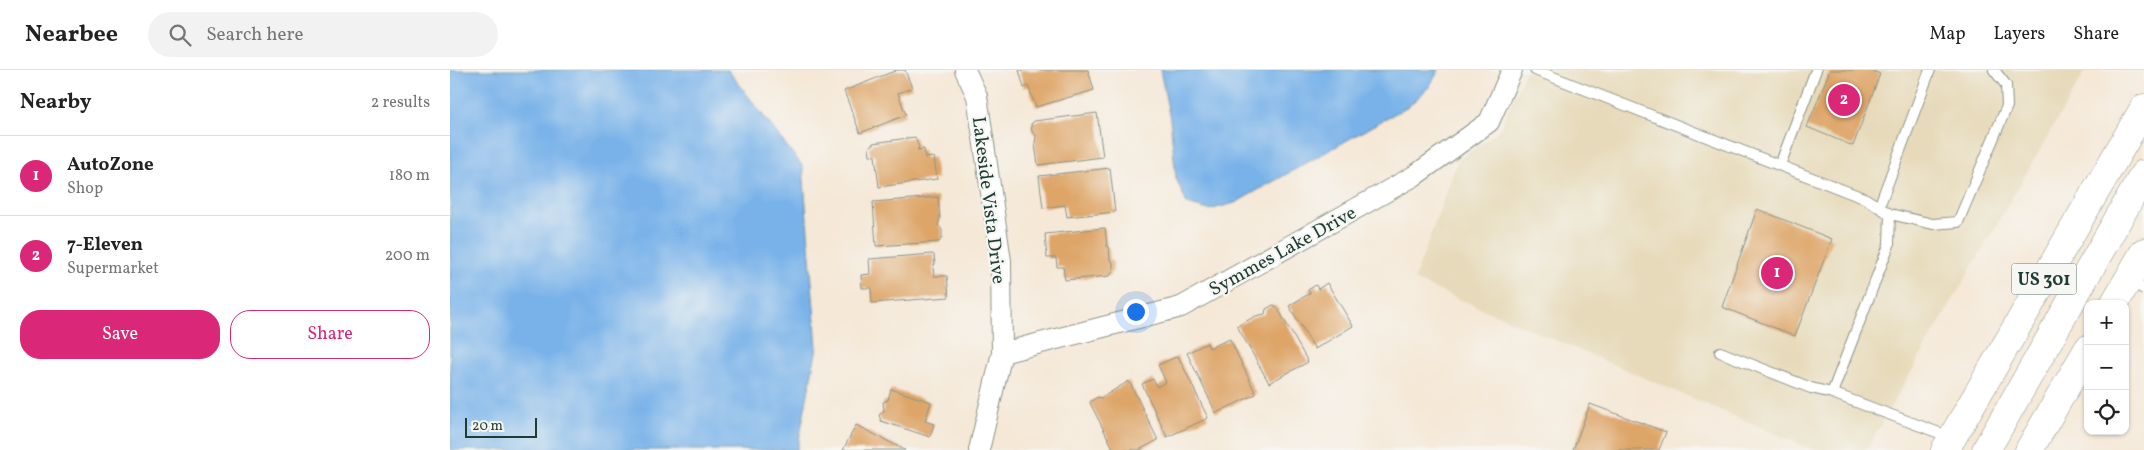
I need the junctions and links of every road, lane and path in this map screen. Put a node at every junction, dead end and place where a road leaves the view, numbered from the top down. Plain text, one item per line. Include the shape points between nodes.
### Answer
1 (965, 70) edge
2 (1512, 70) edge
3 (1535, 70) edge
4 (1816, 70) edge
5 (1930, 70) edge
6 (1994, 70) edge
7 (2144, 108) edge
8 (1780, 166) junction
9 (2144, 174) edge
10 (1879, 208) junction
11 (1890, 214) junction
12 (2144, 252) edge
13 (2136, 285) edge
14 (2119, 300) edge
15 (1720, 352) dead end
16 (1002, 353) junction
17 (2084, 356) edge
18 (1832, 393) junction
19 (1948, 444) edge
20 (979, 450) edge
21 (1986, 450) edge
22 (2029, 450) edge

1 - 16 street, Lakeside Vista Drive via 977,96 1001,261
2 - 16 street, Symmes Lake Drive via 1490,122 1414,176 1181,307
3 - 8 lane
4 - 8 lane
5 - 10 lane
6 - 11 lane via 2006,85 2007,106 1958,222 1933,224
7 - 19 main road, US 301
8 - 10 lane via 1866,199
9 - 21 main road
10 - 11 lane
11 - 18 lane via 1889,245
12 - 13 main road
13 - 14 main road
15 - 18 lane via 1811,388
16 - 20 street, Lakeside Vista Drive
17 - 22 main road
18 - 19 lane

